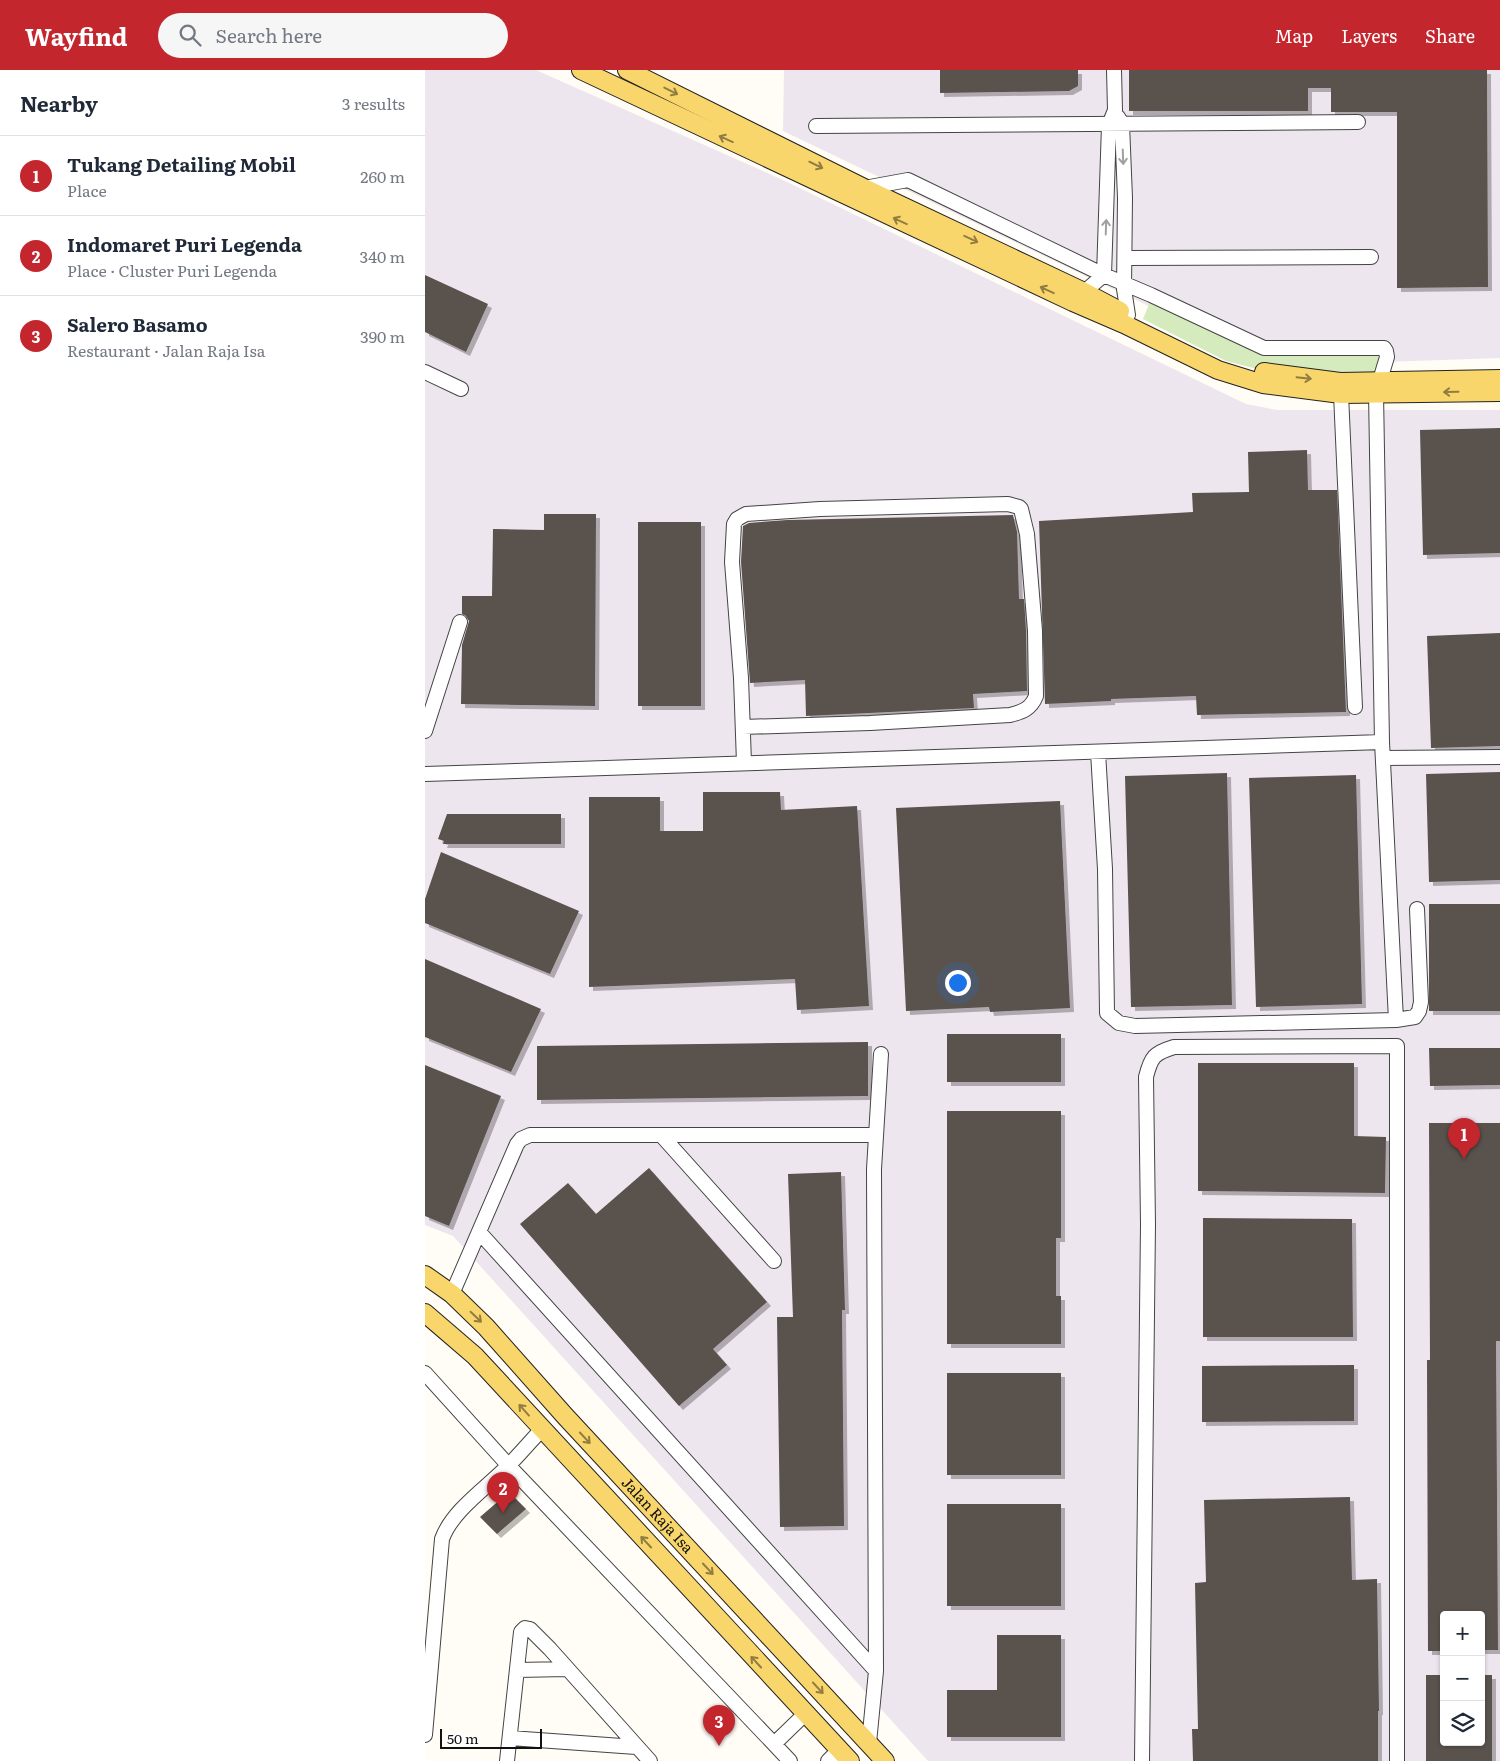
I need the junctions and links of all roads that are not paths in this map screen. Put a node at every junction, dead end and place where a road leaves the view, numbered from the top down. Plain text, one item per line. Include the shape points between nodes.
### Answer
1 (581, 70) edge
2 (627, 70) edge
3 (1114, 70) edge
4 (646, 74) edge
5 (616, 77) edge
6 (637, 96) junction
7 (1359, 122) dead end
8 (1115, 124) junction
9 (816, 126) dead end
10 (863, 188) junction
11 (1371, 257) dead end
12 (1125, 258) junction
13 (1104, 275) junction
14 (1125, 284) junction
15 (1078, 297) junction
16 (1126, 320) junction
17 (425, 372) edge
18 (1500, 379) edge
19 (1378, 387) junction
20 (461, 389) dead end
21 (1500, 392) edge
22 (1341, 394) junction
23 (461, 622) dead end
24 (1355, 707) dead end
25 (743, 726) junction
26 (425, 731) edge
27 (1382, 742) junction
28 (1098, 752) junction
29 (1500, 757) edge
30 (1383, 758) junction
31 (744, 763) junction
32 (425, 774) edge
33 (1417, 908) dead end
34 (1396, 1020) junction
35 (881, 1054) dead end
36 (875, 1135) junction
37 (662, 1136) junction
38 (480, 1233) junction
39 (774, 1261) dead end
40 (425, 1275) edge
41 (452, 1294) junction
42 (425, 1313) edge
43 (425, 1373) edge
44 (542, 1430) junction
45 (509, 1466) junction
46 (567, 1669) junction
47 (517, 1670) junction
48 (877, 1671) junction
49 (805, 1714) junction
50 (425, 1735) edge
51 (510, 1738) junction
52 (869, 1743) junction
53 (774, 1744) junction
54 (636, 1747) junction
55 (839, 1757) edge
56 (507, 1761) edge
57 (650, 1761) edge
58 (790, 1761) edge
59 (885, 1761) edge
60 (1142, 1761) edge
61 (1397, 1761) edge

1 - 5 main road
2 - 4 main road
3 - 8 street
4 - 6 street
4 -> 10 main road
5 - 6 main road
15 -> 6 main road
7 - 8 street
8 - 9 street
8 -> 12 street via 1125,198
13 -> 8 street
10 - 13 street via 908,180
10 -> 15 main road
11 - 12 street
12 - 14 street
13 - 14 street
13 - 15 street
14 - 16 street
14 - 19 street via 1264,348 1384,348 1387,357
15 - 16 main road
16 -> 19 main road via 1267,373
16 - 22 main road via 1218,370 1271,385
17 - 20 street
18 - 19 main road
21 -> 19 main road
19 - 22 main road
19 - 27 street
22 - 24 street
23 - 26 street
25 - 25 street via 732,562 735,524 740,516 820,509 1007,504 1021,509 1027,534 1035,631 1037,696 1028,709 1010,716
25 - 31 street
27 - 28 street
27 - 30 street
28 - 31 street
28 - 34 street via 1105,869 1107,1012 1119,1022 1135,1026
29 - 30 street
30 - 34 street
31 - 32 street
33 - 34 street via 1420,1008 1415,1017
35 - 36 street
36 - 37 street
36 - 48 street
37 - 38 street via 525,1137 517,1144
37 - 39 street
38 - 41 street
38 - 48 street
40 - 41 main road, Jalan Raja Isa
41 -> 52 main road, Jalan Raja Isa
44 -> 42 main road, Jalan Raja Isa via 475,1356
43 - 45 street
44 - 45 street
49 -> 44 main road, Jalan Raja Isa
45 - 50 street via 455,1516 442,1539
45 - 53 street
46 - 47 street
46 - 47 street via 550,1648 525,1628 521,1632
46 - 54 street
47 - 51 street
48 - 52 street
49 - 53 street
49 - 55 main road, Jalan Raja Isa
51 - 54 street
51 - 56 street
52 - 59 main road, Jalan Raja Isa
53 - 58 street
54 - 57 street
60 - 61 street via 1148,1224 1146,1076 1149,1064 1154,1056 1174,1047 1397,1046

